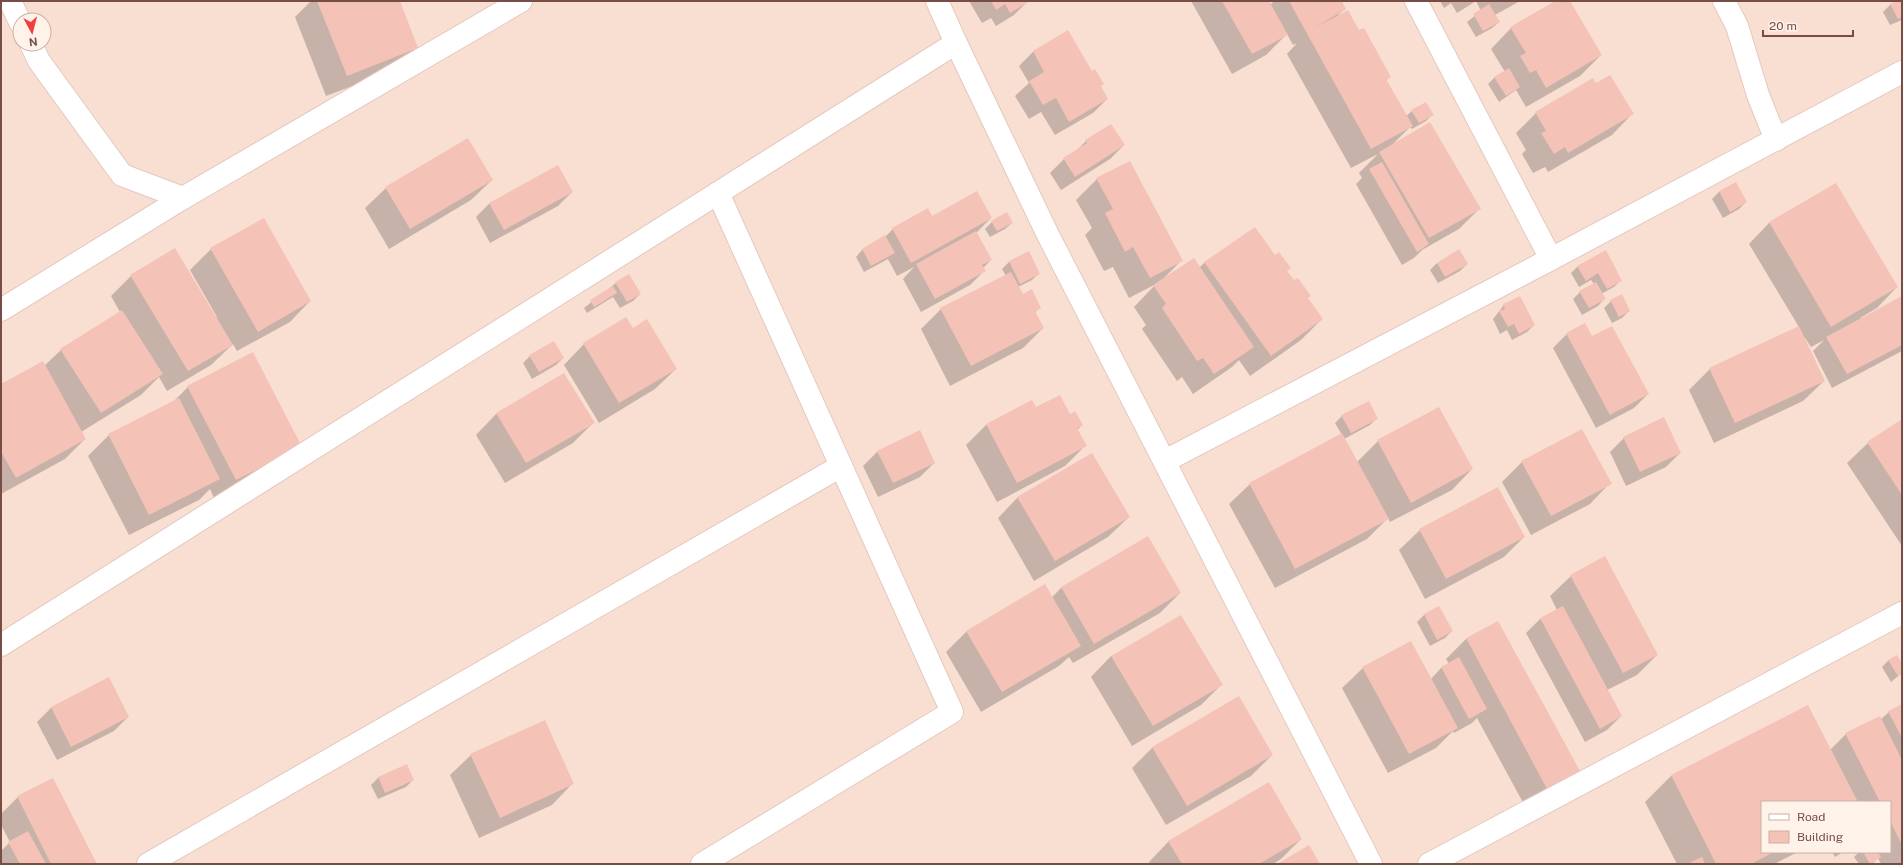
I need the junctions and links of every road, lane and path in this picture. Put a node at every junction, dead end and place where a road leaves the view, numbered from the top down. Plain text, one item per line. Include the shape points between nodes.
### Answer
1 (10, 1) edge
2 (521, 1) edge
3 (937, 1) edge
4 (1416, 1) edge
5 (1724, 1) edge
6 (15, 12) edge
7 (956, 43) junction
8 (35, 52) edge
9 (1902, 72) edge
10 (1776, 140) junction
11 (718, 193) junction
12 (183, 198) junction
13 (1551, 259) junction
14 (1, 310) edge
15 (1165, 461) junction
16 (841, 466) junction
17 (1902, 613) edge
18 (1, 645) edge
19 (148, 864) edge
20 (702, 864) edge
21 (1371, 864) edge
22 (1429, 864) edge

1 - 6 street
2 - 12 street
3 - 7 street
4 - 13 street
5 - 10 street via 1738,26 1758,94
7 - 11 street
7 - 15 street via 1048,235
8 - 12 street via 122,175
9 - 10 street
10 - 13 street
11 - 16 street
11 - 18 street
12 - 14 street
13 - 15 street
15 - 21 street
16 - 19 street
16 - 20 street via 952,712
17 - 22 street

